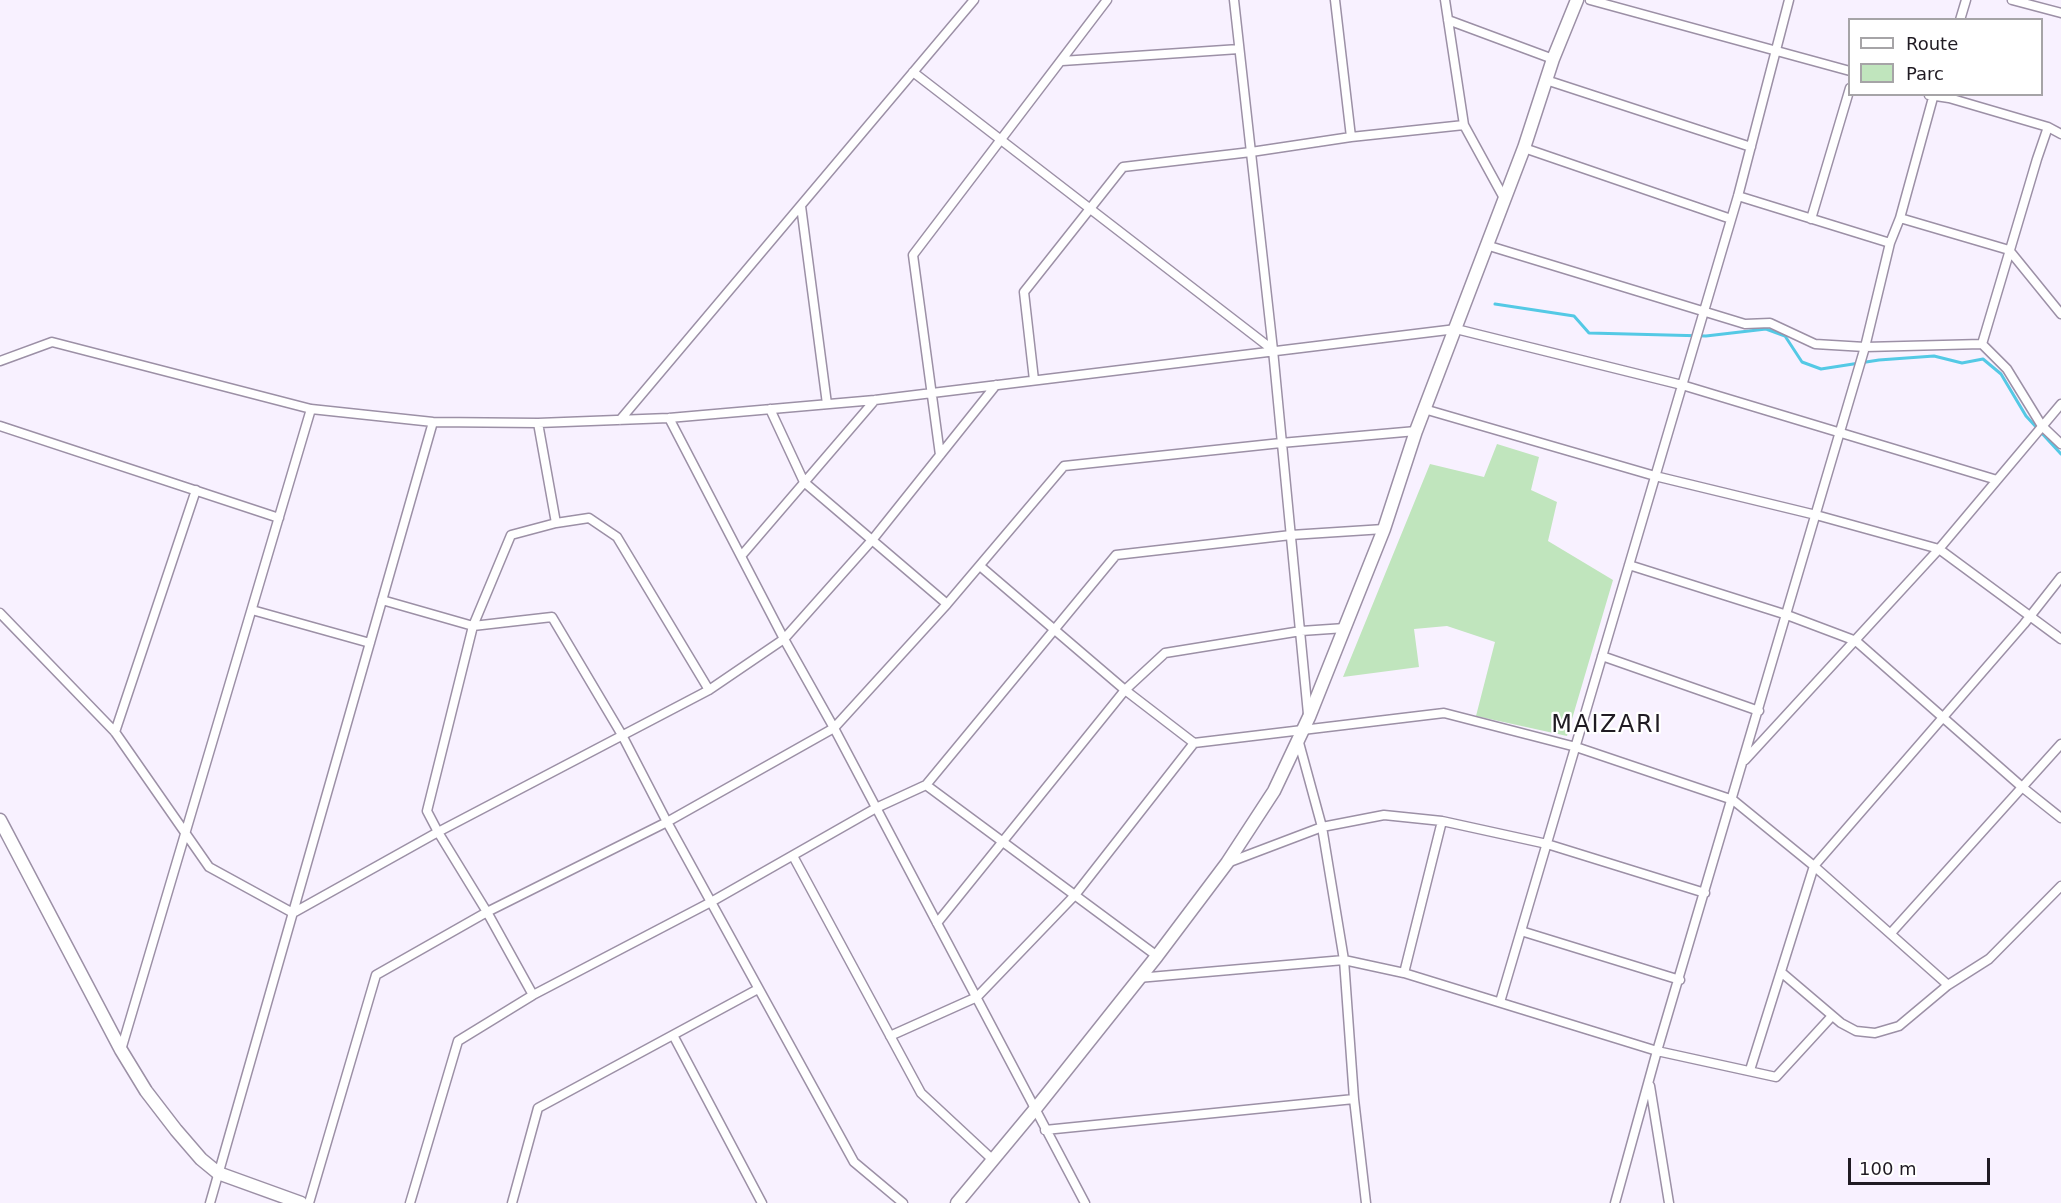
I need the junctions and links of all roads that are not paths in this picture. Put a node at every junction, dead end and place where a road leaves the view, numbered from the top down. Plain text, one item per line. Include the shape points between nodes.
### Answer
1 (974, 0) edge
2 (1107, 0) edge
3 (1234, 0) edge
4 (1335, 0) edge
5 (1445, 0) edge
6 (1577, 0) edge
7 (1590, 0) edge
8 (1789, 0) edge
9 (1966, 0) edge
10 (2012, 0) edge
11 (2061, 13) edge
12 (1961, 18) edge
13 (1448, 20) junction
14 (1239, 49) junction
15 (1777, 51) junction
16 (1553, 60) junction
17 (1062, 62) junction
18 (1848, 70) edge
19 (913, 72) junction
20 (1546, 80) junction
21 (1848, 95) edge
22 (1932, 96) edge
23 (1938, 96) edge
24 (1464, 125) junction
25 (2049, 127) junction
26 (2061, 134) edge
27 (1351, 137) junction
28 (1001, 140) junction
29 (1751, 147) junction
30 (1524, 148) junction
31 (1251, 152) junction
32 (1738, 196) junction
33 (1504, 198) junction
34 (801, 206) junction
35 (1089, 209) junction
36 (1900, 218) junction
37 (1731, 219) junction
38 (1810, 219) junction
39 (1890, 243) junction
40 (1486, 245) junction
41 (2009, 250) junction
42 (1704, 310) junction
43 (2061, 314) edge
44 (1456, 329) junction
45 (1982, 344) junction
46 (1865, 347) junction
47 (1273, 350) junction
48 (0, 361) edge
49 (1034, 380) junction
50 (996, 385) junction
51 (1682, 386) junction
52 (932, 393) junction
53 (875, 400) junction
54 (827, 404) junction
55 (2061, 404) edge
56 (311, 408) junction
57 (770, 409) junction
58 (1424, 409) junction
59 (669, 418) junction
60 (620, 420) junction
61 (433, 422) junction
62 (538, 423) junction
63 (0, 426) edge
64 (2042, 426) junction
65 (1416, 431) junction
66 (1840, 432) junction
67 (1281, 443) junction
68 (2061, 444) edge
69 (940, 455) junction
70 (1655, 476) junction
71 (1996, 480) junction
72 (804, 482) junction
73 (196, 490) junction
74 (1816, 514) junction
75 (279, 518) junction
76 (556, 523) junction
77 (1384, 529) junction
78 (1291, 535) junction
79 (873, 539) junction
80 (1939, 549) junction
81 (742, 555) junction
82 (1629, 565) junction
83 (980, 566) junction
84 (2061, 577) edge
85 (382, 600) junction
86 (947, 604) junction
87 (252, 610) junction
88 (0, 613) edge
89 (1787, 615) junction
90 (2030, 617) junction
91 (473, 626) junction
92 (1345, 628) junction
93 (1053, 631) junction
94 (1302, 631) junction
95 (784, 639) junction
96 (2061, 639) edge
97 (1856, 641) junction
98 (370, 643) junction
99 (1602, 656) junction
100 (709, 690) junction
101 (1125, 690) junction
102 (1759, 711) junction
103 (1942, 718) junction
104 (834, 728) junction
105 (1303, 728) junction
106 (115, 732) junction
107 (622, 735) junction
108 (1194, 743) junction
109 (2061, 744) edge
110 (1576, 747) junction
111 (1744, 762) junction
112 (926, 785) junction
113 (2022, 787) junction
114 (1732, 800) junction
115 (876, 808) junction
116 (2061, 818) edge
117 (0, 820) edge
118 (1442, 821) junction
119 (667, 822) junction
120 (1323, 827) junction
121 (438, 832) junction
122 (185, 833) junction
123 (1003, 843) junction
124 (1547, 844) junction
125 (793, 856) junction
126 (1227, 863) junction
127 (1814, 866) junction
128 (2061, 886) edge
129 (1705, 893) junction
130 (1075, 896) junction
131 (711, 902) junction
132 (487, 912) junction
133 (293, 913) junction
134 (937, 922) junction
135 (1521, 931) junction
136 (1891, 933) junction
137 (1157, 956) junction
138 (1344, 960) junction
139 (1781, 972) junction
140 (1404, 973) junction
141 (1137, 978) junction
142 (1680, 980) junction
143 (1948, 985) junction
144 (758, 989) junction
145 (533, 995) junction
146 (977, 997) junction
147 (1500, 1002) junction
148 (1832, 1016) junction
149 (674, 1035) junction
150 (890, 1036) junction
151 (121, 1050) junction
152 (1657, 1051) junction
153 (1750, 1070) junction
154 (1650, 1082) junction
155 (1354, 1099) junction
156 (1036, 1108) junction
157 (1045, 1130) junction
158 (993, 1160) junction
159 (218, 1173) junction
160 (210, 1203) edge
161 (301, 1203) edge
162 (309, 1203) edge
163 (410, 1203) edge
164 (512, 1203) edge
165 (762, 1203) edge
166 (903, 1203) edge
167 (957, 1203) edge
168 (1085, 1203) edge
169 (1366, 1203) edge
170 (1614, 1203) edge
171 (1669, 1203) edge

1 - 19 street
2 - 17 street
3 - 14 street
4 - 27 street
5 - 13 street
6 - 16 main road
7 - 15 street
8 - 15 street
9 - 12 street
10 - 11 street
13 - 16 street
13 - 24 street
14 - 17 street
14 - 31 street
15 - 18 street
15 - 29 street
16 - 20 main road
17 - 28 street
19 - 28 street
19 - 34 street
20 - 29 street
20 - 30 main road
21 - 38 street
22 - 36 street
23 - 25 street
24 - 27 street
24 - 33 street
25 - 26 street
25 - 41 street
27 - 31 street
28 - 35 street
28 - 52 street via 913,255
29 - 32 street
30 - 33 main road
30 - 37 street
31 - 35 street via 1123,167
31 - 47 street
32 - 37 street
32 - 38 street
33 - 40 main road
34 - 54 street
34 - 60 street
35 - 47 street
35 - 49 street via 1024,292
36 - 39 street
36 - 41 street
37 - 42 street
38 - 39 street
39 - 46 street
40 - 42 street
40 - 44 main road
41 - 43 street
41 - 45 street
42 - 46 street via 1745,324 1770,323 1815,344
42 - 51 street
44 - 47 street
44 - 51 street
44 - 58 main road
45 - 46 street
45 - 64 street via 2007,369
46 - 66 street
47 - 49 street
47 - 67 street
48 - 56 street via 52,342
49 - 50 street
50 - 52 street
50 - 69 street
51 - 66 street
51 - 70 street
52 - 53 street
52 - 69 street
53 - 54 street
53 - 72 street
54 - 57 street
55 - 64 street
56 - 61 street
56 - 75 street
57 - 59 street
57 - 72 street
58 - 65 main road
58 - 70 street
59 - 60 street
59 - 81 street
60 - 62 street
61 - 62 street
61 - 85 street
62 - 76 street
63 - 73 street
64 - 68 street
64 - 71 street
65 - 67 street
65 - 77 main road
66 - 71 street
66 - 74 street
67 - 78 street
67 - 83 street via 1064,466
69 - 79 street
70 - 74 street
70 - 82 street
71 - 80 street
72 - 79 street
72 - 81 street
73 - 75 street
73 - 106 street
74 - 80 street
74 - 89 street
75 - 87 street
76 - 91 street via 511,535
76 - 100 street via 589,519 617,537
77 - 78 street
77 - 92 main road
78 - 93 street via 1116,555
78 - 94 street
79 - 86 street
79 - 95 street
80 - 90 street
80 - 97 street
81 - 95 street
82 - 89 street
82 - 99 street
83 - 86 street
83 - 93 street
84 - 90 street
85 - 91 street
85 - 98 street
86 - 104 street
87 - 98 street
87 - 122 street
88 - 106 street
89 - 97 street
89 - 102 street
90 - 96 street
90 - 103 street
91 - 107 street via 552,617
91 - 121 street via 427,811
92 - 94 street
92 - 105 main road
93 - 101 street
93 - 112 street
94 - 101 street via 1166,653
94 - 105 street
95 - 100 street
95 - 104 street
97 - 103 street
97 - 111 street
98 - 133 street
99 - 102 street
99 - 110 street
100 - 107 street
101 - 108 street
101 - 123 street
102 - 111 street
103 - 113 street
103 - 127 street
104 - 115 street
104 - 119 street
105 - 108 street
105 - 110 street via 1444,713
105 - 120 street
105 - 126 main road via 1274,791
106 - 122 street
107 - 119 street
107 - 121 street
108 - 130 street
109 - 113 street
110 - 114 street
110 - 124 street
111 - 114 street
112 - 115 street
112 - 123 street
113 - 116 street
113 - 136 street
114 - 127 street
114 - 129 street
115 - 125 street
115 - 134 street
117 - 151 main road
118 - 120 street via 1384,815
118 - 124 street
118 - 140 street
119 - 131 street
119 - 132 street
120 - 126 street
120 - 138 street
121 - 132 street
121 - 133 street
122 - 133 street via 209,867
122 - 151 street
123 - 130 street
123 - 134 street
124 - 129 street
124 - 135 street
125 - 131 street
125 - 150 street
126 - 137 main road
127 - 136 street
127 - 139 street
128 - 143 street via 1989,959
129 - 142 street
130 - 137 street
130 - 146 street
131 - 144 street
131 - 145 street
132 - 145 street
132 - 162 street via 376,975
133 - 159 street
134 - 146 street
135 - 142 street
135 - 147 street
136 - 143 street
137 - 141 main road
138 - 140 street
138 - 141 street
138 - 155 street
139 - 148 street
139 - 153 street
140 - 147 street
141 - 156 main road
142 - 152 street
143 - 148 street via 1899,1026 1875,1033 1856,1031
144 - 149 street
144 - 166 street via 854,1162
145 - 163 street via 458,1041
146 - 150 street
146 - 156 street
147 - 152 street
148 - 153 street via 1776,1077
149 - 164 street via 538,1108
149 - 165 street
150 - 158 street via 921,1093
151 - 159 main road via 176,1130
152 - 153 street
152 - 154 street
154 - 170 street
154 - 171 street
155 - 157 street
155 - 169 street
156 - 157 street
156 - 158 main road
157 - 168 street
158 - 167 main road
159 - 160 street
159 - 161 main road

